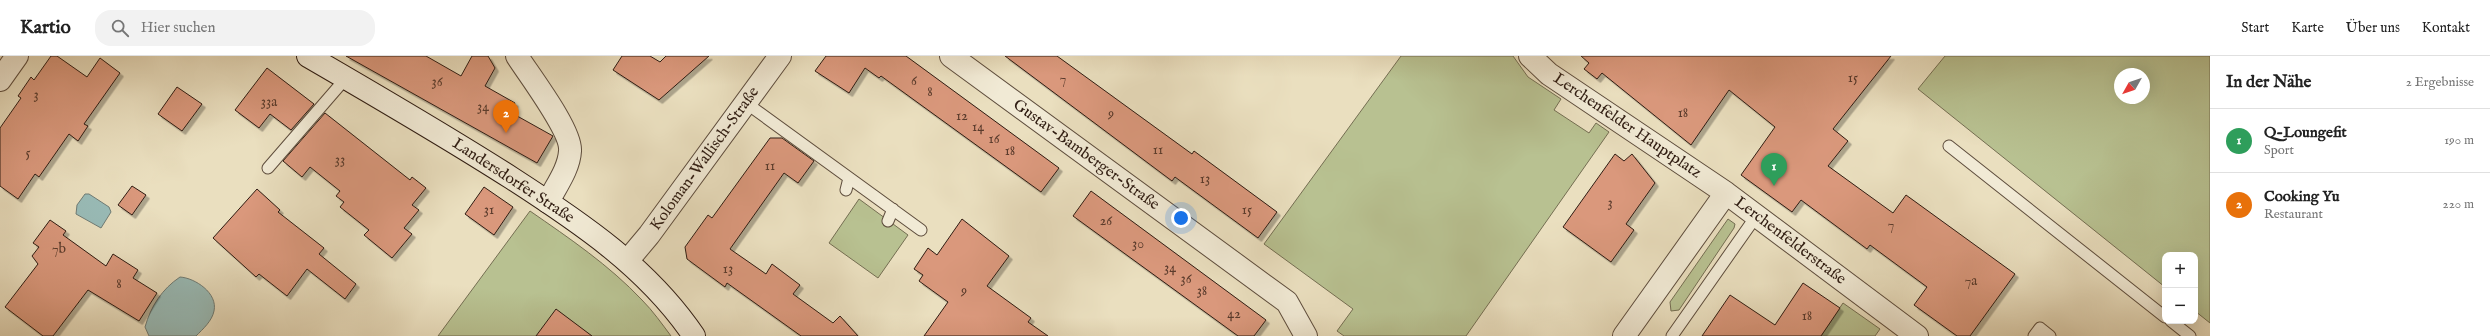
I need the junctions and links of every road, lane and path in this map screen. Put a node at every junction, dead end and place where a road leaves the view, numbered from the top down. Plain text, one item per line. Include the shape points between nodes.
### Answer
1 (16, 56) edge
2 (308, 56) edge
3 (517, 56) edge
4 (780, 56) edge
5 (951, 56) edge
6 (1530, 56) edge
7 (346, 78) junction
8 (0, 80) edge
9 (746, 103) junction
10 (1949, 146) dead end
11 (268, 168) dead end
12 (848, 178) junction
13 (846, 190) dead end
14 (1726, 193) junction
15 (548, 202) junction
16 (893, 209) junction
17 (1757, 215) junction
18 (888, 221) dead end
19 (921, 230) dead end
20 (628, 260) junction
21 (2162, 315) edge
22 (2175, 324) edge
23 (694, 336) edge
24 (1306, 336) edge
25 (1624, 336) edge
26 (1672, 336) edge
27 (1917, 336) edge
28 (2034, 336) edge
29 (2050, 336) edge
30 (2190, 336) edge

1 - 8 street
2 - 7 street, Landersdorfer Straße
3 - 15 street via 566,133 570,150 567,166
4 - 9 street, Koloman-Wallisch-Straße
5 - 24 street, Gustav-Bamberger-Straße via 1287,302
6 - 14 street, Lerchenfelder Hauptplatz via 1549,74
7 - 11 lane
7 - 15 street, Landersdorfer Straße via 471,152
9 - 12 lane
9 - 20 street, Koloman-Wallisch-Straße
10 - 21 lane
12 - 13 lane
12 - 16 lane
14 - 17 street, Lerchenfelderstraße
14 - 25 street, Lerchenfelderstraße
15 - 20 street, Landersdorfer Straße
16 - 18 lane
16 - 19 lane
17 - 26 lane
17 - 27 street, Lerchenfelderstraße
20 - 23 street, Landersdorfer Straße via 656,288
22 - 30 lane
28 - 29 lane via 2040,328

